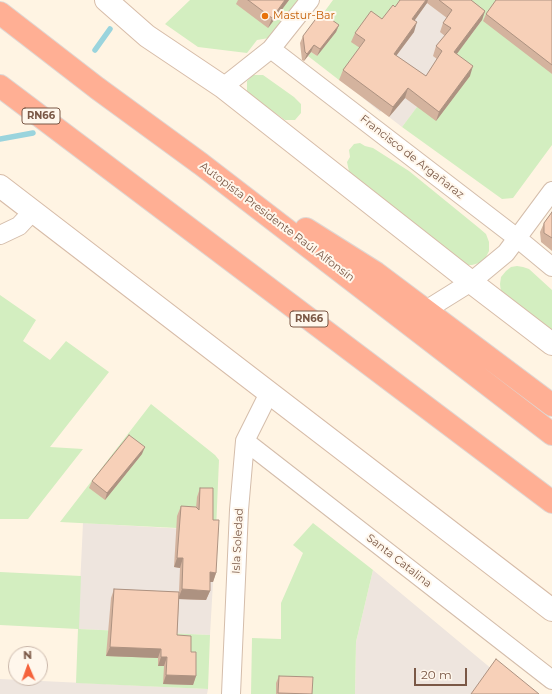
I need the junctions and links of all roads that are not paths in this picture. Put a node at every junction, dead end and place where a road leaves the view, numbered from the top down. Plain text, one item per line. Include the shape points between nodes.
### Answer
1 (106, 0) edge
2 (310, 0) edge
3 (0, 13) edge
4 (271, 49) junction
5 (223, 87) junction
6 (7, 91) edge
7 (201, 164) junction
8 (0, 186) edge
9 (552, 191) edge
10 (33, 211) junction
11 (0, 235) edge
12 (517, 238) junction
13 (552, 267) edge
14 (471, 282) junction
15 (426, 310) junction
16 (552, 344) edge
17 (269, 393) junction
18 (552, 405) edge
19 (552, 434) edge
20 (245, 441) junction
21 (552, 502) edge
22 (552, 610) edge
23 (552, 680) edge
24 (231, 694) edge

1 - 5 street via 147,36
2 - 4 street
3 - 7 highway, Autopista Presidente Raúl Alfonsín
4 - 5 street
4 - 12 street, Francisco de Argañaraz
5 - 14 street
6 - 21 highway, RN66
7 - 15 highway via 376,273
7 - 19 highway, Autopista Presidente Raúl Alfonsín
8 - 10 street
9 - 12 street
10 - 11 street via 19,226
10 - 17 street
12 - 13 street, Francisco de Argañaraz
12 - 14 street via 506,252
14 - 15 street
14 - 16 street
15 - 18 highway
17 - 20 street, Isla Soledad
17 - 22 street
20 - 23 street, Santa Catalina
20 - 24 street, Isla Soledad via 239,510

